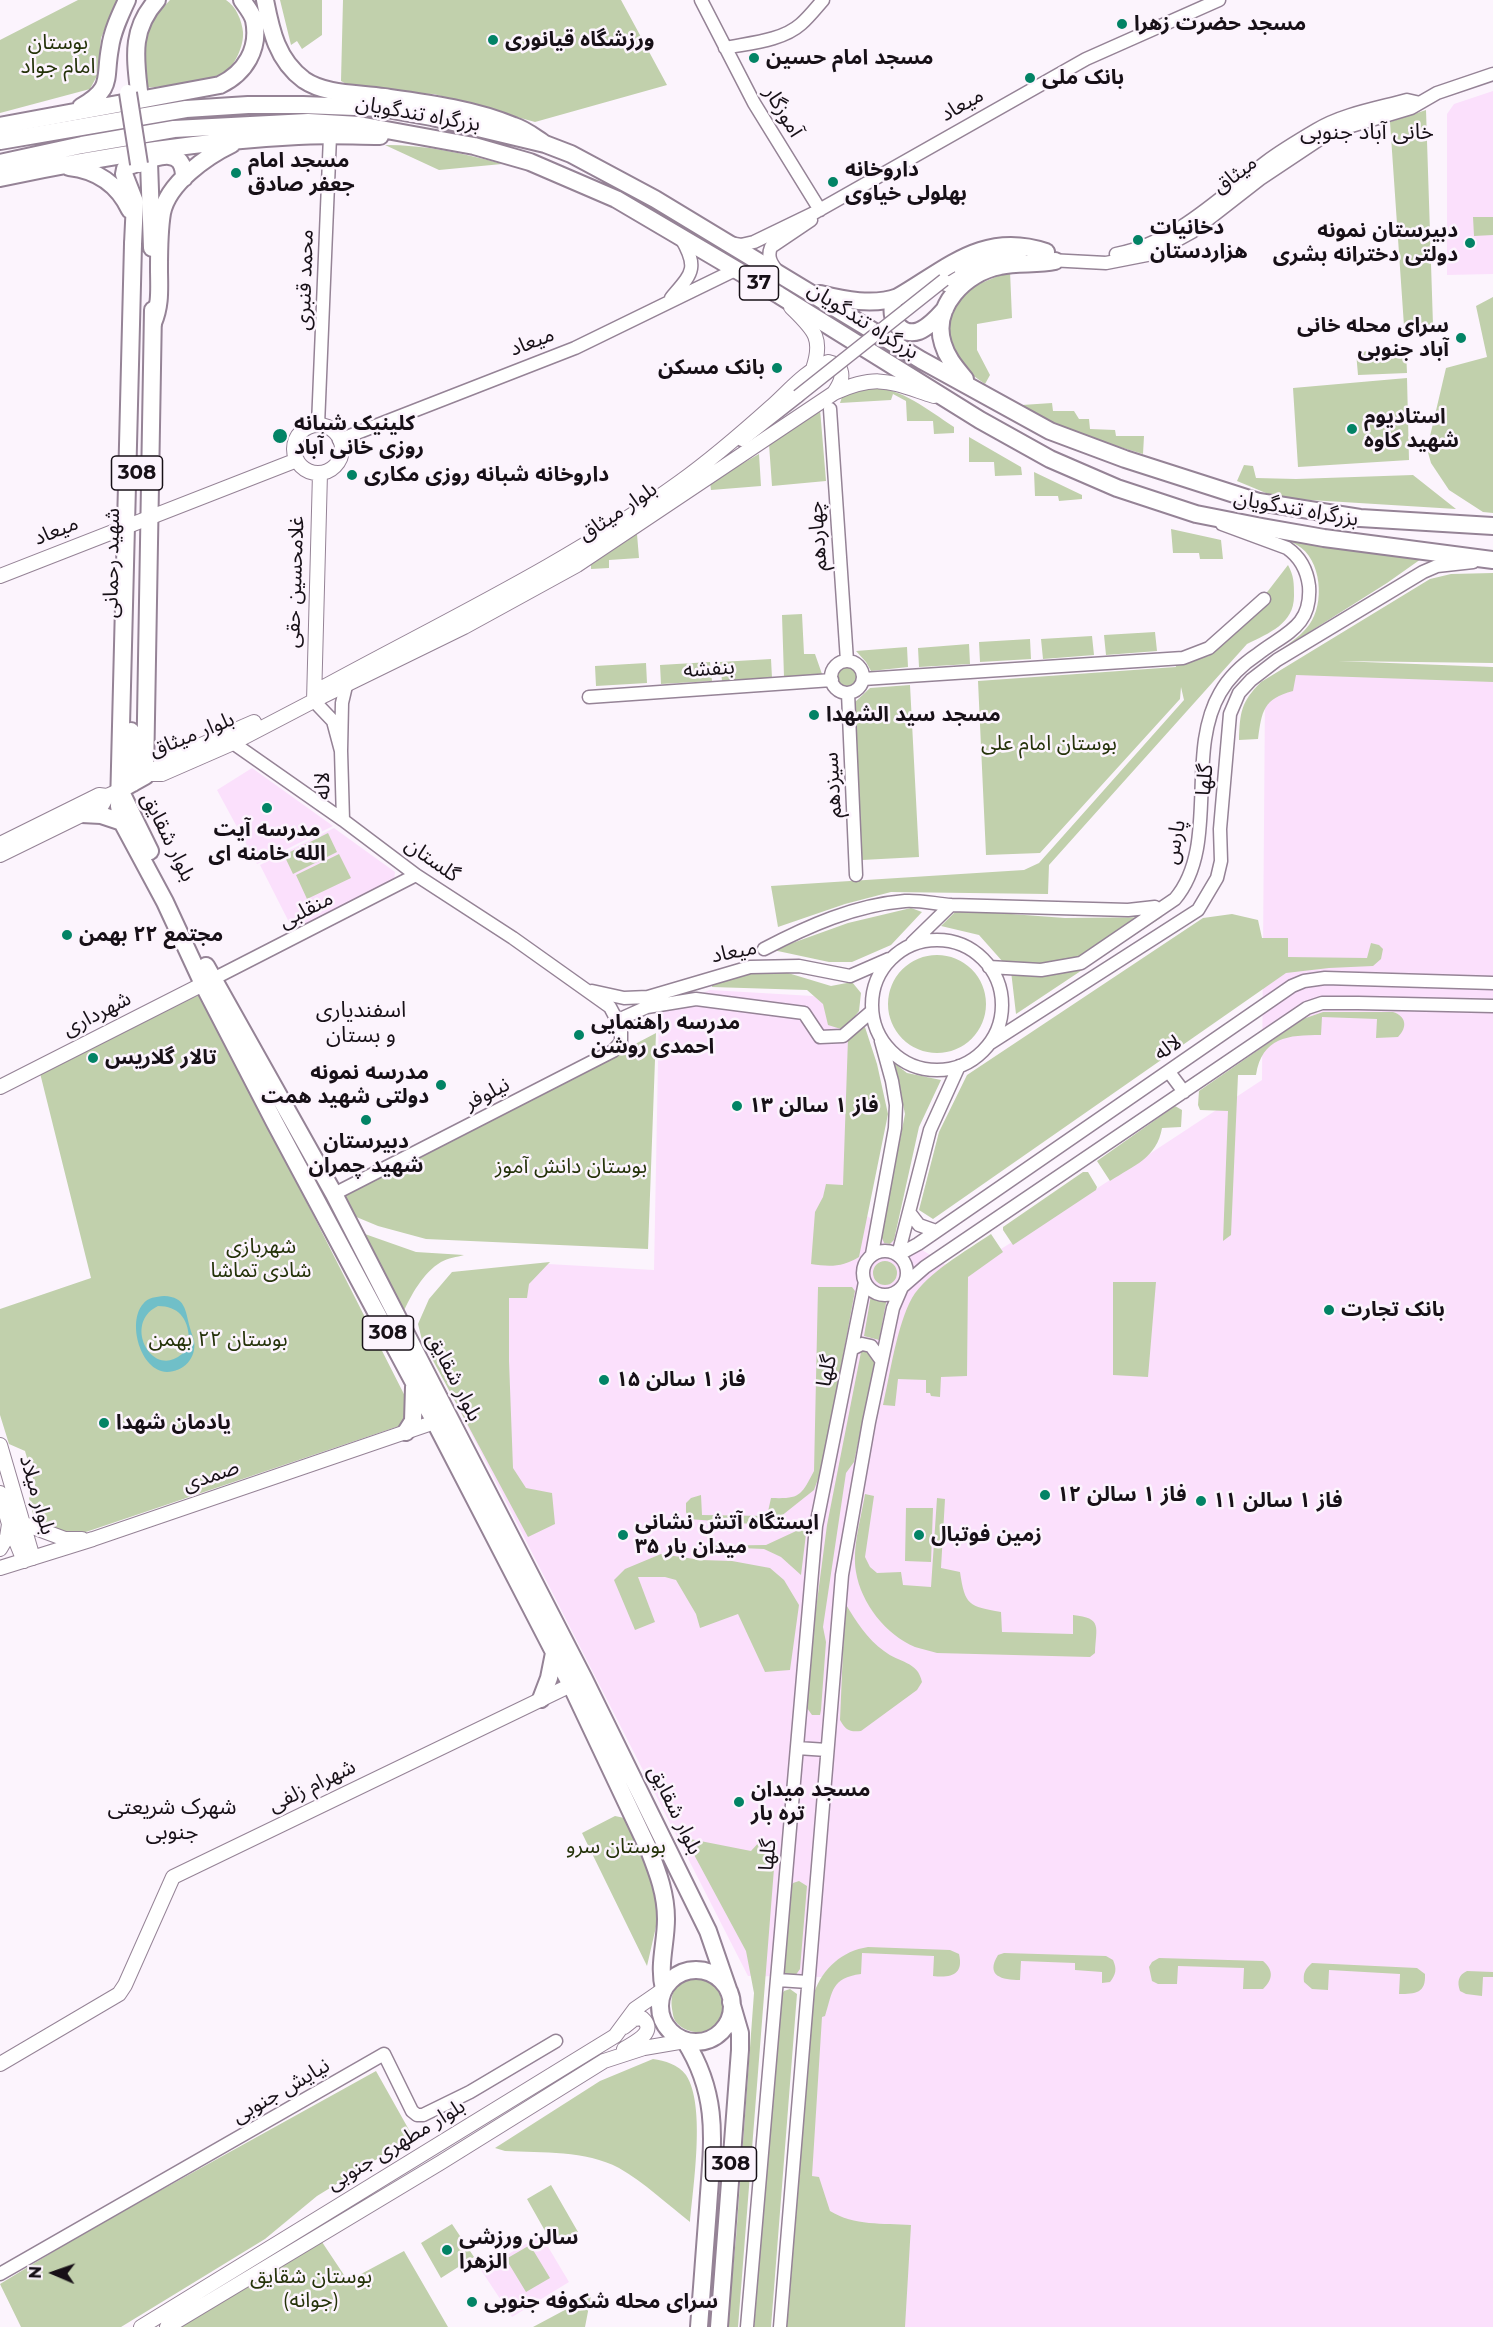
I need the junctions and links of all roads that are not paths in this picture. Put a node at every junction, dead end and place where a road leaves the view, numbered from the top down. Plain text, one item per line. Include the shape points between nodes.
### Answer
1 (127, 0) edge
2 (141, 0) edge
3 (157, 0) edge
4 (242, 0) edge
5 (255, 0) edge
6 (265, 0) edge
7 (701, 0) edge
8 (823, 0) edge
9 (1219, 0) edge
10 (270, 28) junction
11 (725, 48) junction
12 (1493, 74) edge
13 (133, 92) junction
14 (1420, 103) junction
15 (74, 111) junction
16 (1337, 125) junction
17 (0, 126) edge
18 (414, 134) junction
19 (330, 136) junction
20 (253, 139) junction
21 (0, 141) edge
22 (545, 144) junction
23 (0, 163) edge
24 (144, 163) junction
25 (38, 170) junction
26 (0, 178) edge
27 (184, 178) junction
28 (817, 212) junction
29 (679, 236) junction
30 (728, 243) junction
31 (133, 244) junction
32 (1051, 256) junction
33 (991, 260) junction
34 (735, 270) junction
35 (779, 274) junction
36 (809, 292) junction
37 (780, 296) junction
38 (898, 297) junction
39 (670, 299) junction
40 (945, 309) junction
41 (153, 322) junction
42 (813, 369) junction
43 (970, 386) junction
44 (834, 393) junction
45 (947, 400) junction
46 (830, 409) dead end
47 (318, 425) junction
48 (339, 440) junction
49 (297, 460) junction
50 (320, 472) junction
51 (709, 472) junction
52 (681, 482) junction
53 (1196, 514) junction
54 (136, 521) junction
55 (1493, 526) edge
56 (1493, 560) edge
57 (0, 576) edge
58 (1264, 598) dead end
59 (846, 662) junction
60 (863, 679) junction
61 (832, 680) junction
62 (346, 686) junction
63 (317, 691) junction
64 (848, 693) junction
65 (589, 697) dead end
66 (342, 716) junction
67 (233, 743) junction
68 (342, 757) junction
69 (130, 784) junction
70 (82, 814) junction
71 (343, 820) junction
72 (122, 822) junction
73 (0, 844) edge
74 (0, 855) edge
75 (416, 875) junction
76 (856, 875) dead end
77 (951, 905) junction
78 (1155, 907) dead end
79 (908, 947) junction
80 (764, 949) dead end
81 (893, 958) junction
82 (989, 967) junction
83 (208, 981) junction
84 (1423, 981) junction
85 (1493, 982) edge
86 (690, 984) junction
87 (582, 987) junction
88 (696, 999) junction
89 (1422, 1004) junction
90 (1493, 1006) edge
91 (872, 1011) junction
92 (618, 1020) junction
93 (879, 1035) junction
94 (989, 1044) junction
95 (958, 1066) junction
96 (1169, 1072) junction
97 (0, 1087) edge
98 (268, 1090) junction
99 (1184, 1092) junction
100 (294, 1119) junction
101 (275, 1123) junction
102 (334, 1194) junction
103 (909, 1212) junction
104 (936, 1231) junction
105 (872, 1254) junction
106 (898, 1255) junction
107 (865, 1282) junction
108 (902, 1287) junction
109 (852, 1349) junction
110 (881, 1360) junction
111 (414, 1380) junction
112 (442, 1418) junction
113 (406, 1432) junction
114 (0, 1444) edge
115 (0, 1493) edge
116 (15, 1523) junction
117 (93, 1539) junction
118 (0, 1549) edge
119 (29, 1559) junction
120 (0, 1568) edge
121 (554, 1653) junction
122 (577, 1682) junction
123 (541, 1699) junction
124 (797, 1748) junction
125 (827, 1750) junction
126 (778, 1980) junction
127 (808, 1982) junction
128 (664, 1989) junction
129 (730, 1997) junction
130 (615, 2036) junction
131 (556, 2041) dead end
132 (685, 2041) junction
133 (604, 2061) junction
134 (0, 2064) edge
135 (0, 2274) edge
136 (141, 2327) edge
137 (167, 2327) edge
138 (699, 2327) edge
139 (719, 2327) edge
140 (747, 2327) edge
141 (780, 2327) edge

1 - 15 main road via 109,49 105,84 93,100
2 - 13 main road, 308 via 125,47
3 - 13 main road, 308 via 143,20 135,46
4 - 15 main road via 253,18 255,38 253,50 235,78 220,85
5 - 10 main road
6 - 10 main road
7 - 11 street, آموزگار
8 - 11 street via 792,30
9 - 28 street, میعاد via 1086,58
10 - 22 main road via 280,54 305,80 323,89 472,113 515,126
11 - 28 street, آموزگار
12 - 14 street, میثاق via 1437,93
13 - 24 main road, 308
14 - 16 street, میثاق
14 - 16 street, میثاق via 1407,100
15 - 17 main road
16 - 32 street, میثاق via 1319,128 1268,160 1204,210 1149,244 1111,255
18 - 19 main road
18 - 23 main road, بزرگراه تندگویان / 37 via 359,124 308,122 185,128
18 - 29 main road, بزرگراه تندگویان / 37 via 530,162 616,199
19 - 20 main road
19 - 47 street, محمد قنبری
20 - 25 main road via 173,146
20 - 27 main road via 217,151
21 - 22 main road, بزرگراه تندگویان / 37 via 186,108 303,105 381,108
22 - 30 main road, بزرگراه تندگویان / 37 via 645,194
24 - 41 main road, شهید رحمانی / 308
24 - 54 main road, شهید رحمانی / 308
25 - 26 main road
25 - 31 main road via 70,167 109,181 131,212
27 - 31 main road via 180,160 171,156 125,169 135,202
27 - 41 main road via 163,211 160,308
28 - 30 street, میعاد via 754,242
28 - 35 street via 810,222 771,247 770,261
29 - 34 main road, بزرگراه تندگویان / 37
29 - 39 street via 691,255 692,268
30 - 35 main road, بزرگراه تندگویان / 37
31 - 54 main road, شهید رحمانی
32 - 33 street, میثاق via 1024,252
32 - 38 main road via 1028,246 986,248
32 - 40 main road via 1040,265 999,266 981,272 953,294
33 - 51 street via 946,285
33 - 51 street, bridge via 944,280
34 - 37 main road, بزرگراه تندگویان / 37
34 - 39 street, میعاد
35 - 36 main road, بزرگراه تندگویان / 37
36 - 38 main road via 875,302
36 - 43 main road, بزرگراه تندگویان / 37
37 - 42 main road via 817,336 818,357
37 - 45 main road, بزرگراه تندگویان / 37
38 - 40 main road via 892,316 905,331 918,331
39 - 48 street, میعاد via 575,348
40 - 43 main road via 942,341 950,361
41 - 54 main road, شهید رحمانی / 308
42 - 44 main road via 828,362 838,365 842,376
42 - 52 main road, بلوار میثاق
43 - 55 main road, بزرگراه تندگویان / 37 via 1050,431 1259,502 1360,518
44 - 45 main road via 872,380
44 - 51 main road
45 - 53 main road, بزرگراه تندگویان / 37 via 1050,459 1117,488
46 - 59 street, چهاردهم
47 - 48 main road via 331,429
47 - 49 main road via 300,433 294,446
48 - 50 main road via 338,461
49 - 50 main road via 306,470
49 - 54 main road, میعاد
50 - 63 main road, غلامحسین حقی
51 - 52 street, بلوار میثاق
51 - 62 main road, بلوار میثاق via 577,564
52 - 63 main road, بلوار میثاق via 506,591
53 - 56 main road, بزرگراه تندگویان / 37 via 1324,538
53 - 82 street, پارس via 1287,548 1305,569 1309,592 1300,623 1238,670 1214,703 1206,725 1195,858 1183,889 1175,899 1081,963 1041,970
54 - 57 main road, میعاد
54 - 69 main road, شهید رحمانی / 308
54 - 69 main road, شهید رحمانی / 308
56 - 94 street, گلها via 1437,566 1423,572 1277,660 1251,680 1239,693 1230,714 1221,861 1217,878 1198,910
58 - 60 street via 1209,648 1183,658
59 - 60 street via 861,668
59 - 61 street via 837,665
60 - 64 street via 860,687
61 - 64 street via 836,688
61 - 65 street, بنفشه
62 - 63 main road, بلوار میثاق
62 - 66 street
63 - 66 street
63 - 67 main road, بلوار میثاق
63 - 68 street via 333,722
63 - 69 main road, بلوار میثاق via 178,755
64 - 76 street, سیزدهم
66 - 68 street
67 - 69 main road, بلوار میثاق
67 - 71 street, گلستان
68 - 71 street, لاله
69 - 70 main road, بلوار میثاق
69 - 72 main road, بلوار شقایق / 308 via 119,806
69 - 73 main road, بلوار میثاق via 99,795
69 - 83 main road, بلوار شقایق / 308
70 - 72 main road
70 - 74 main road, بلوار میثاق
71 - 75 street, گلستان
72 - 83 main road, بلوار شقایق / 308
75 - 83 street, منقلبی
75 - 87 street, گلستان
77 - 78 street via 1128,910
77 - 79 street
77 - 80 street via 908,901 864,908
79 - 81 street
79 - 82 street via 933,941 958,944 974,952
81 - 86 street, میعاد via 850,976 799,966 750,967
81 - 91 street via 876,984
82 - 94 street via 1001,994 1001,1012
83 - 97 main road, شهرداری
83 - 98 main road, بلوار شقایق / 308
84 - 85 street, لاله
84 - 89 street
84 - 96 street, لاله via 1304,981 1280,993
86 - 87 street, میعاد via 648,997 624,998
86 - 88 street
87 - 92 street, گلستان via 610,1007
88 - 91 street via 804,1013 820,1037 843,1036
88 - 92 street via 647,1007
89 - 90 street
89 - 99 street via 1322,1004 1306,1008
91 - 93 street
92 - 102 street, نیلوفر via 621,1042 613,1051
93 - 95 street via 899,1058 913,1065 928,1070
93 - 105 street via 896,1105
94 - 95 street
95 - 103 street via 930,1130
96 - 99 street
96 - 104 street, لاله
98 - 100 main road, بلوار شقایق / 308
98 - 101 main road, بلوار شقایق / 308
99 - 108 street via 925,1267
100 - 101 main road via 279,1111 275,1113
100 - 102 main road, بلوار شقایق / 308
101 - 111 main road, بلوار شقایق / 308
102 - 112 main road, بلوار شقایق / 308
103 - 104 street via 919,1225
103 - 106 street
104 - 106 street, لاله
105 - 106 street via 885,1251
105 - 107 street via 863,1269
106 - 108 street via 906,1267
107 - 108 street via 882,1294
107 - 109 street, گلها
108 - 110 street
109 - 110 street via 862,1344 871,1346
109 - 124 street, گلها via 816,1526
110 - 125 street via 842,1575
111 - 112 main road, بلوار شقایق / 308
111 - 113 main road via 413,1421
112 - 113 main road, صمدی
112 - 121 main road, بلوار شقایق / 308
112 - 122 main road, بلوار شقایق / 308
113 - 117 main road, صمدی
114 - 116 main road, بلوار میلاد
115 - 116 main road, بلوار میلاد
116 - 117 main road via 65,1539
116 - 118 main road
116 - 119 main road, بلوار میلاد
117 - 119 main road, صمدی
119 - 120 main road, صمدی
121 - 122 main road, بلوار شقایق / 308
121 - 123 main road
122 - 123 main road, شهرام زلفی
122 - 128 main road, بلوار شقایق / 308 via 659,1874 666,1918 660,1963
122 - 129 main road, بلوار شقایق / 308 via 708,1930
123 - 134 main road, شهرام زلفی via 173,1877 119,1994
124 - 125 street
124 - 126 street, گلها
125 - 127 street
126 - 127 street
126 - 140 street, گلها
127 - 141 street
128 - 129 main road via 680,1973 703,1971 723,1982
128 - 130 main road, بلوار مطهری جنوبی via 635,2009
128 - 132 main road via 660,1999 662,2020
129 - 132 main road via 731,2014 718,2034 708,2040
129 - 139 main road, بلوار شقایق / 308 via 740,2033 740,2050
130 - 133 main road via 634,2019 646,2022 644,2036
130 - 136 main road, بلوار مطهری جنوبی
131 - 135 street, نیایش جنوبی via 423,2115 412,2111 384,2054
132 - 133 main road, بلوار مطهری جنوبی via 644,2048
132 - 138 main road, 308 via 707,2085 713,2131
133 - 137 main road, بلوار مطهری جنوبی

